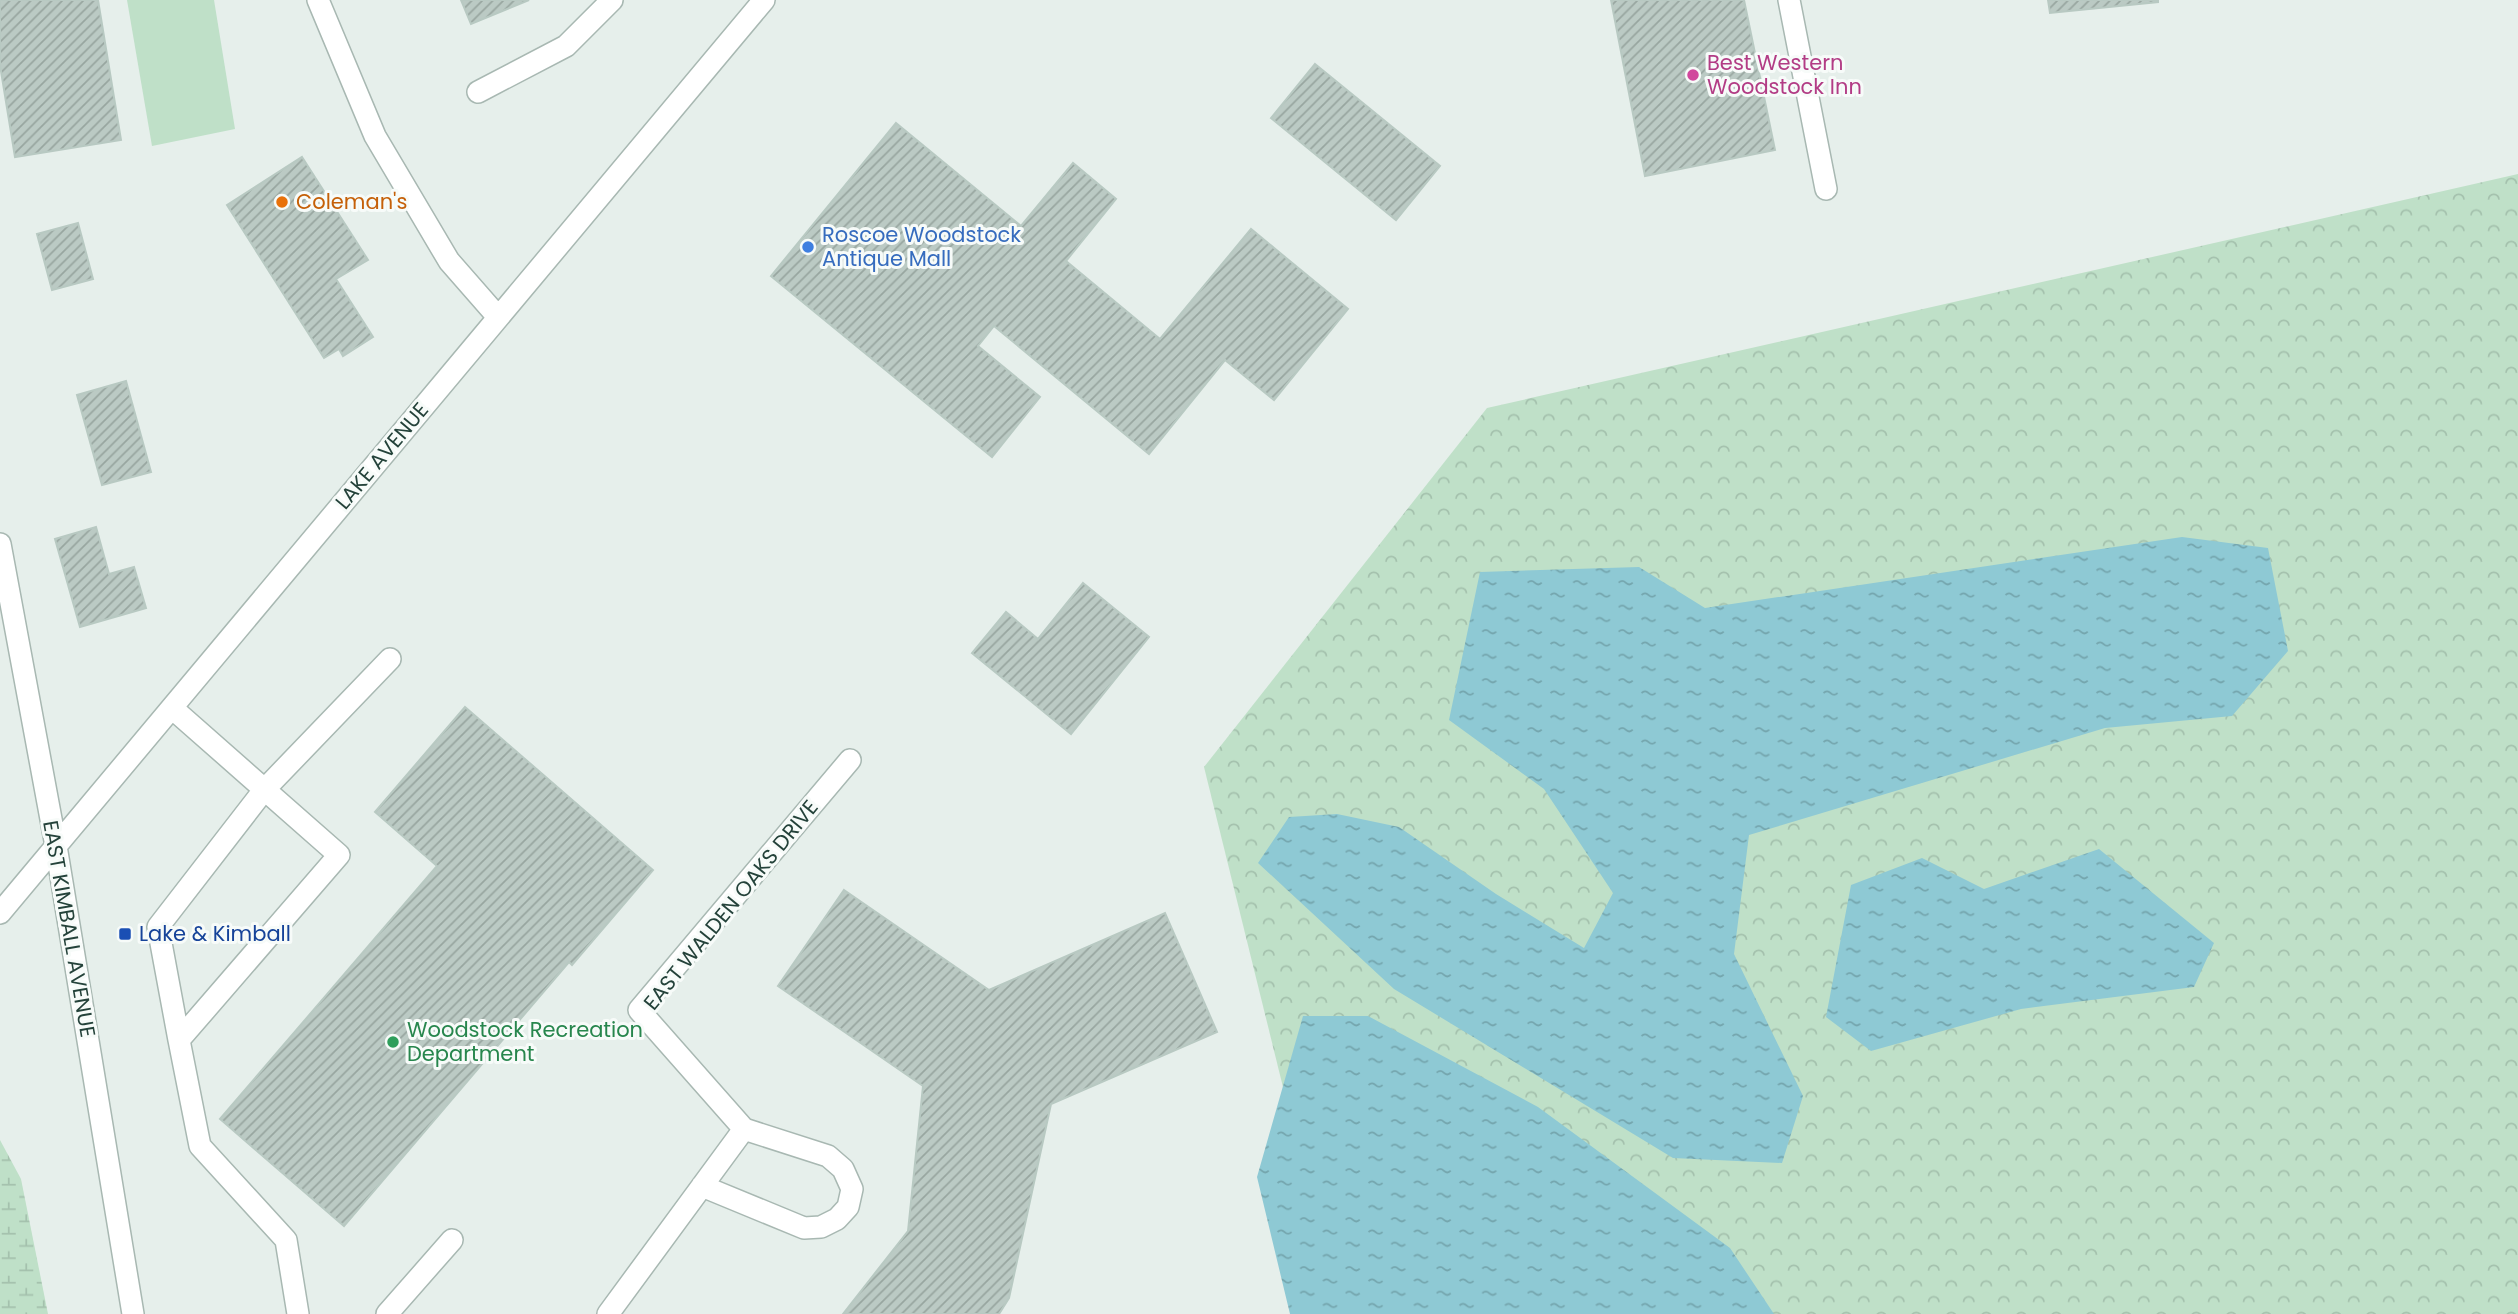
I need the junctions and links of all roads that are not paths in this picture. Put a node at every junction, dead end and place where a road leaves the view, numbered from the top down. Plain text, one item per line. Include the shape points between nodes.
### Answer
1 (318, 0) edge
2 (612, 0) edge
3 (764, 0) edge
4 (1789, 0) edge
5 (478, 92) dead end
6 (1826, 190) dead end
7 (498, 317) junction
8 (0, 544) edge
9 (6, 614) edge
10 (390, 659) dead end
11 (172, 708) junction
12 (850, 760) dead end
13 (264, 789) junction
14 (56, 846) junction
15 (0, 913) edge
16 (178, 1040) junction
17 (744, 1129) junction
18 (702, 1186) junction
19 (452, 1240) dead end
20 (133, 1314) edge
21 (298, 1314) edge
22 (387, 1314) edge
23 (608, 1314) edge

1 - 7 street via 375,136 449,261
2 - 5 street via 566,46
3 - 7 street, LAKE AVENUE
4 - 6 street
7 - 11 street, LAKE AVENUE
8 - 9 street, EAST KIMBALL AVENUE
9 - 14 street, EAST KIMBALL AVENUE
10 - 13 street
11 - 13 street
11 - 14 street, LAKE AVENUE
12 - 17 street, EAST WALDEN OAKS DRIVE via 639,1010
13 - 16 street via 158,928
13 - 16 street via 339,855
14 - 15 street, LAKE AVENUE
14 - 20 street, EAST KIMBALL AVENUE
16 - 21 street via 200,1146 286,1240
17 - 18 street
17 - 18 street via 828,1156 843,1169 852,1189 848,1207 821,1227 804,1228
18 - 23 street
19 - 22 street

